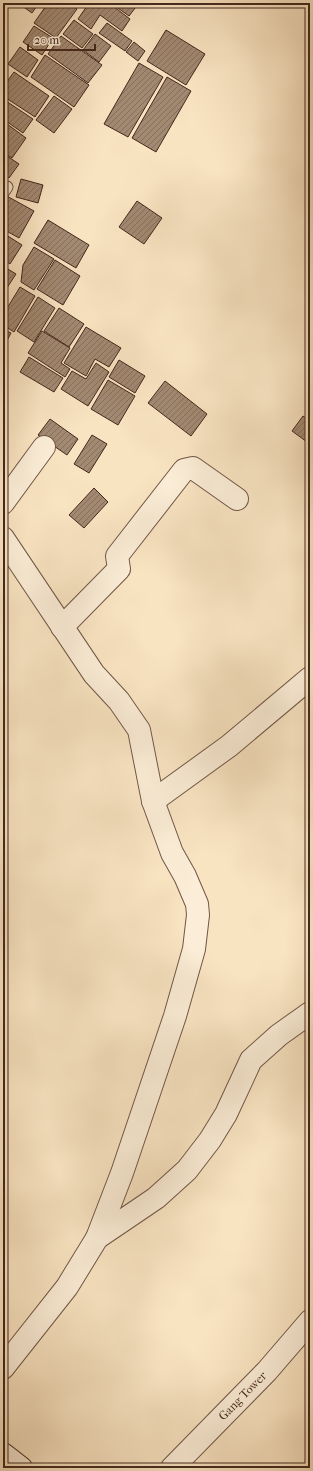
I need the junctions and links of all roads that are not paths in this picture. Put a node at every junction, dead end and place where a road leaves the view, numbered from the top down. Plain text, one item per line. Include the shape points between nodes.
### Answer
1 (44, 447) dead end
2 (237, 499) dead end
3 (3, 503) edge
4 (3, 538) edge
5 (62, 627) junction
6 (310, 678) edge
7 (153, 801) junction
8 (310, 1013) edge
9 (97, 1238) junction
10 (310, 1321) edge
11 (3, 1368) edge
12 (172, 1468) edge

1 - 3 street
2 - 5 street via 192,468 184,470 117,556 119,569
4 - 5 street
5 - 7 street via 94,674 119,701 139,730
6 - 7 street via 230,746
7 - 9 street via 172,853 197,904 194,949 144,1111
8 - 9 street via 250,1060 226,1114 188,1170 156,1198
9 - 11 street via 67,1287
10 - 12 street, Gang Tower via 267,1371

